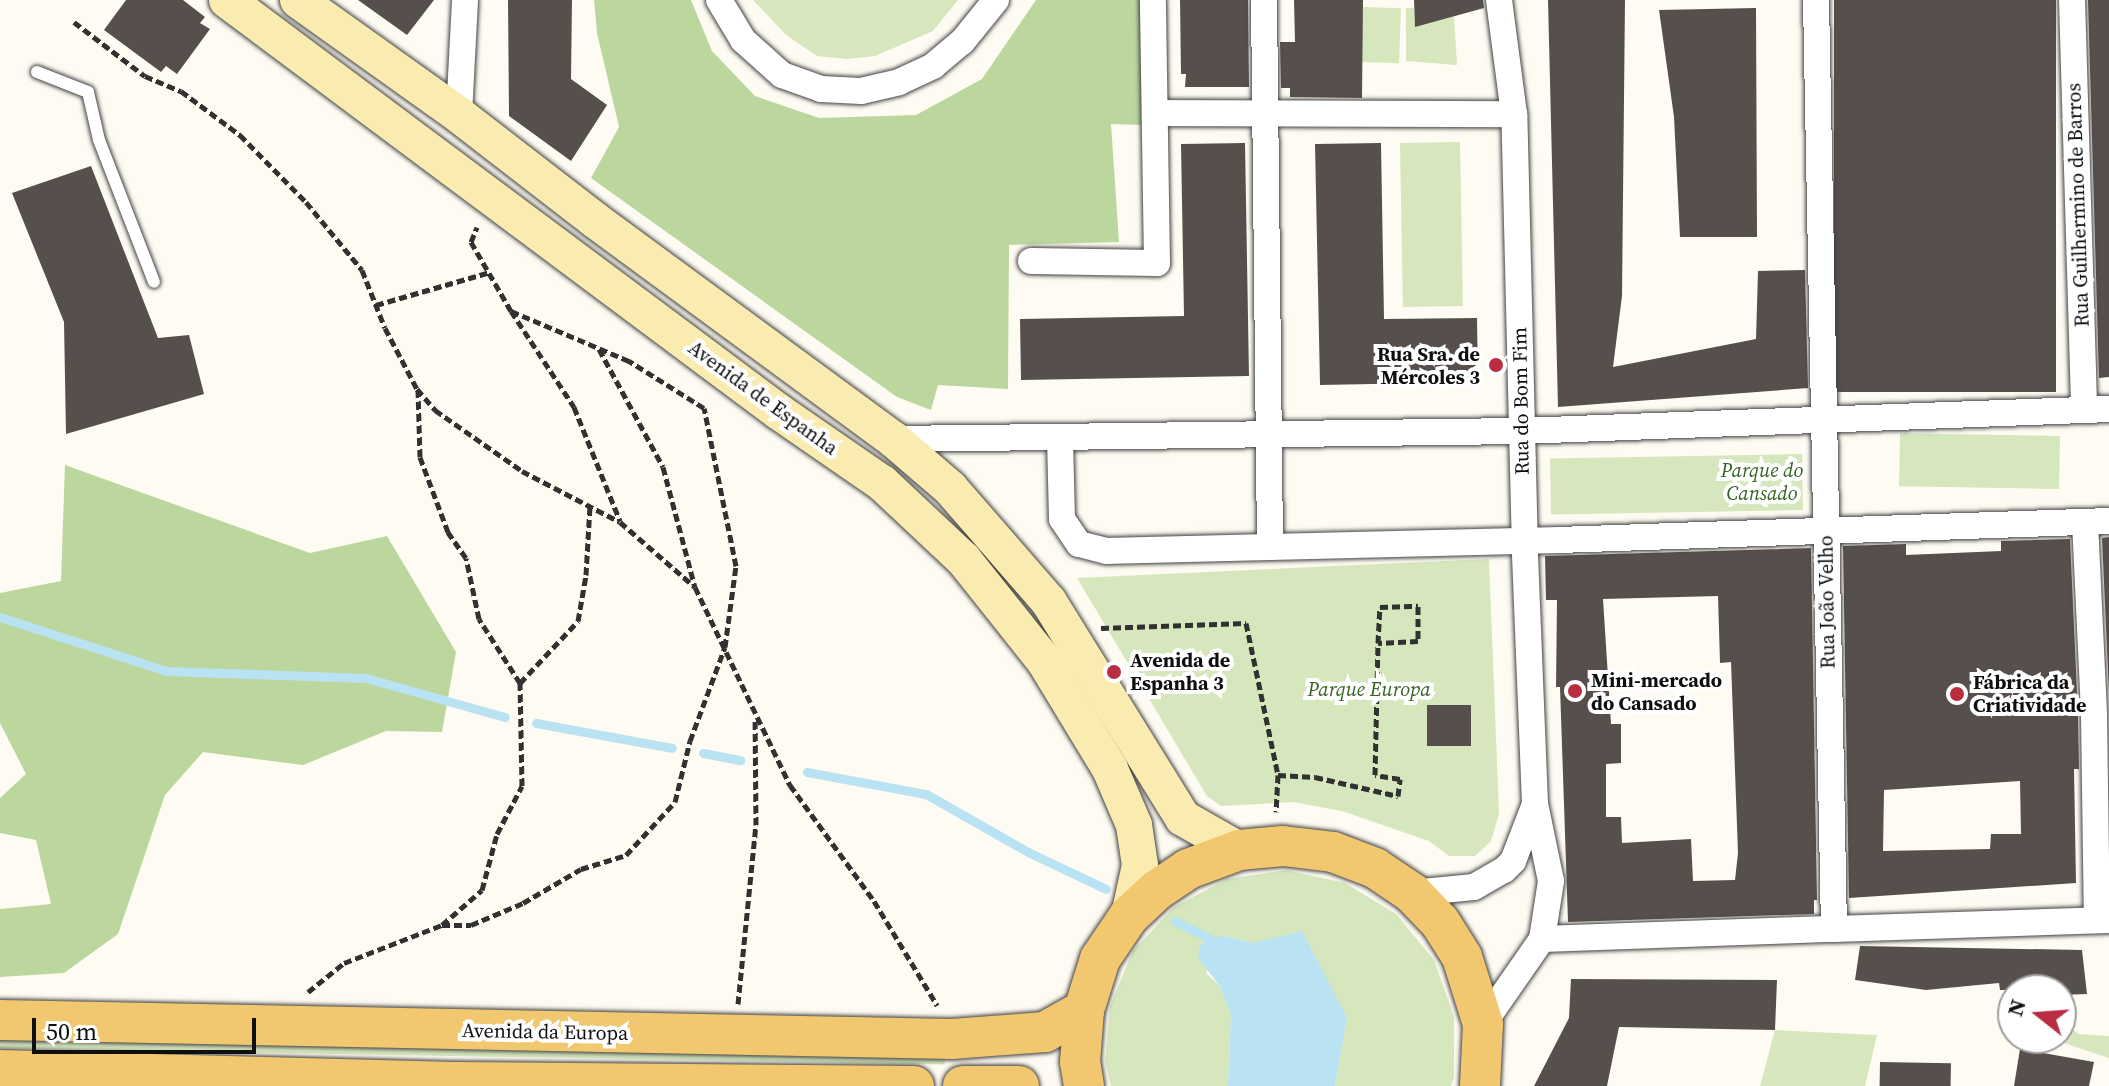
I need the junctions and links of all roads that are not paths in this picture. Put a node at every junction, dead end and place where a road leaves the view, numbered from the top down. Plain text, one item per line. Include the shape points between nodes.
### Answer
1 (227, 0) edge
2 (298, 0) edge
3 (465, 0) edge
4 (719, 0) edge
5 (996, 0) edge
6 (1153, 0) edge
7 (1264, 0) edge
8 (1499, 0) edge
9 (1816, 0) edge
10 (2072, 0) edge
11 (37, 72) dead end
12 (1264, 112) junction
13 (1155, 113) junction
14 (1514, 114) junction
15 (459, 115) junction
16 (1031, 261) dead end
17 (154, 282) dead end
18 (2096, 410) edge
19 (1822, 421) junction
20 (1521, 431) junction
21 (1269, 433) junction
22 (1060, 438) junction
23 (893, 439) junction
24 (2097, 521) edge
25 (1825, 531) junction
26 (1524, 541) junction
27 (1270, 547) junction
28 (1535, 804) junction
29 (1239, 850) junction
30 (1412, 893) junction
31 (1129, 916) junction
32 (2103, 920) edge
33 (1834, 929) junction
34 (1542, 939) junction
35 (1084, 1010) junction
36 (0, 1020) edge
37 (1483, 1024) junction
38 (0, 1070) edge
39 (701, 1085) edge
40 (743, 1085) edge
41 (914, 1086) edge
42 (963, 1086) edge
43 (1019, 1086) edge
44 (1084, 1086) edge
45 (1480, 1086) edge

1 - 31 main road, Avenida de Espanha via 882,483 964,560 1045,662 1110,769 1134,825 1140,865
2 - 15 main road, Avenida de Espanha
3 - 15 street
4 - 5 street via 743,40 782,75 821,89 861,91 933,66 962,42
6 - 13 street
7 - 12 street
8 - 14 street, Rua do Bom Fim
9 - 19 street, Rua João Velho
10 - 18 street, Rua Guilhermino de Barros
11 - 17 lane via 88,92 99,140
12 - 13 street
12 - 14 street
12 - 21 street
13 - 16 street via 1157,263
14 - 20 street, Rua do Bom Fim
15 - 23 main road, Avenida de Espanha
18 - 19 street
19 - 20 street
19 - 25 street, Rua João Velho
20 - 21 street
20 - 26 street, Rua do Bom Fim
21 - 22 street
21 - 27 street
22 - 23 street
22 - 27 street via 1062,519 1079,544 1107,551
23 - 29 main road, Avenida de Espanha via 950,488 1049,602 1183,818
24 - 25 street
24 - 32 street via 2094,715
25 - 26 street
25 - 33 street, Rua João Velho
26 - 27 street
26 - 28 street, Rua do Bom Fim
28 - 30 street, Rua do Bom Fim via 1513,861 1504,870 1474,887
28 - 34 street, Rua do Bom Fim via 1551,881
29 - 30 main road via 1283,846 1333,852 1375,868
29 - 31 main road via 1188,869
30 - 37 main road via 1440,922 1462,957
31 - 35 main road via 1100,959
32 - 33 street
33 - 34 street
34 - 37 street, Rua do Bom Fim
35 - 36 main road, Avenida da Europa via 1045,1032 952,1039
35 - 44 main road
37 - 45 main road
38 - 39 main road
39 - 40 main road
40 - 41 main road
42 - 43 main road

